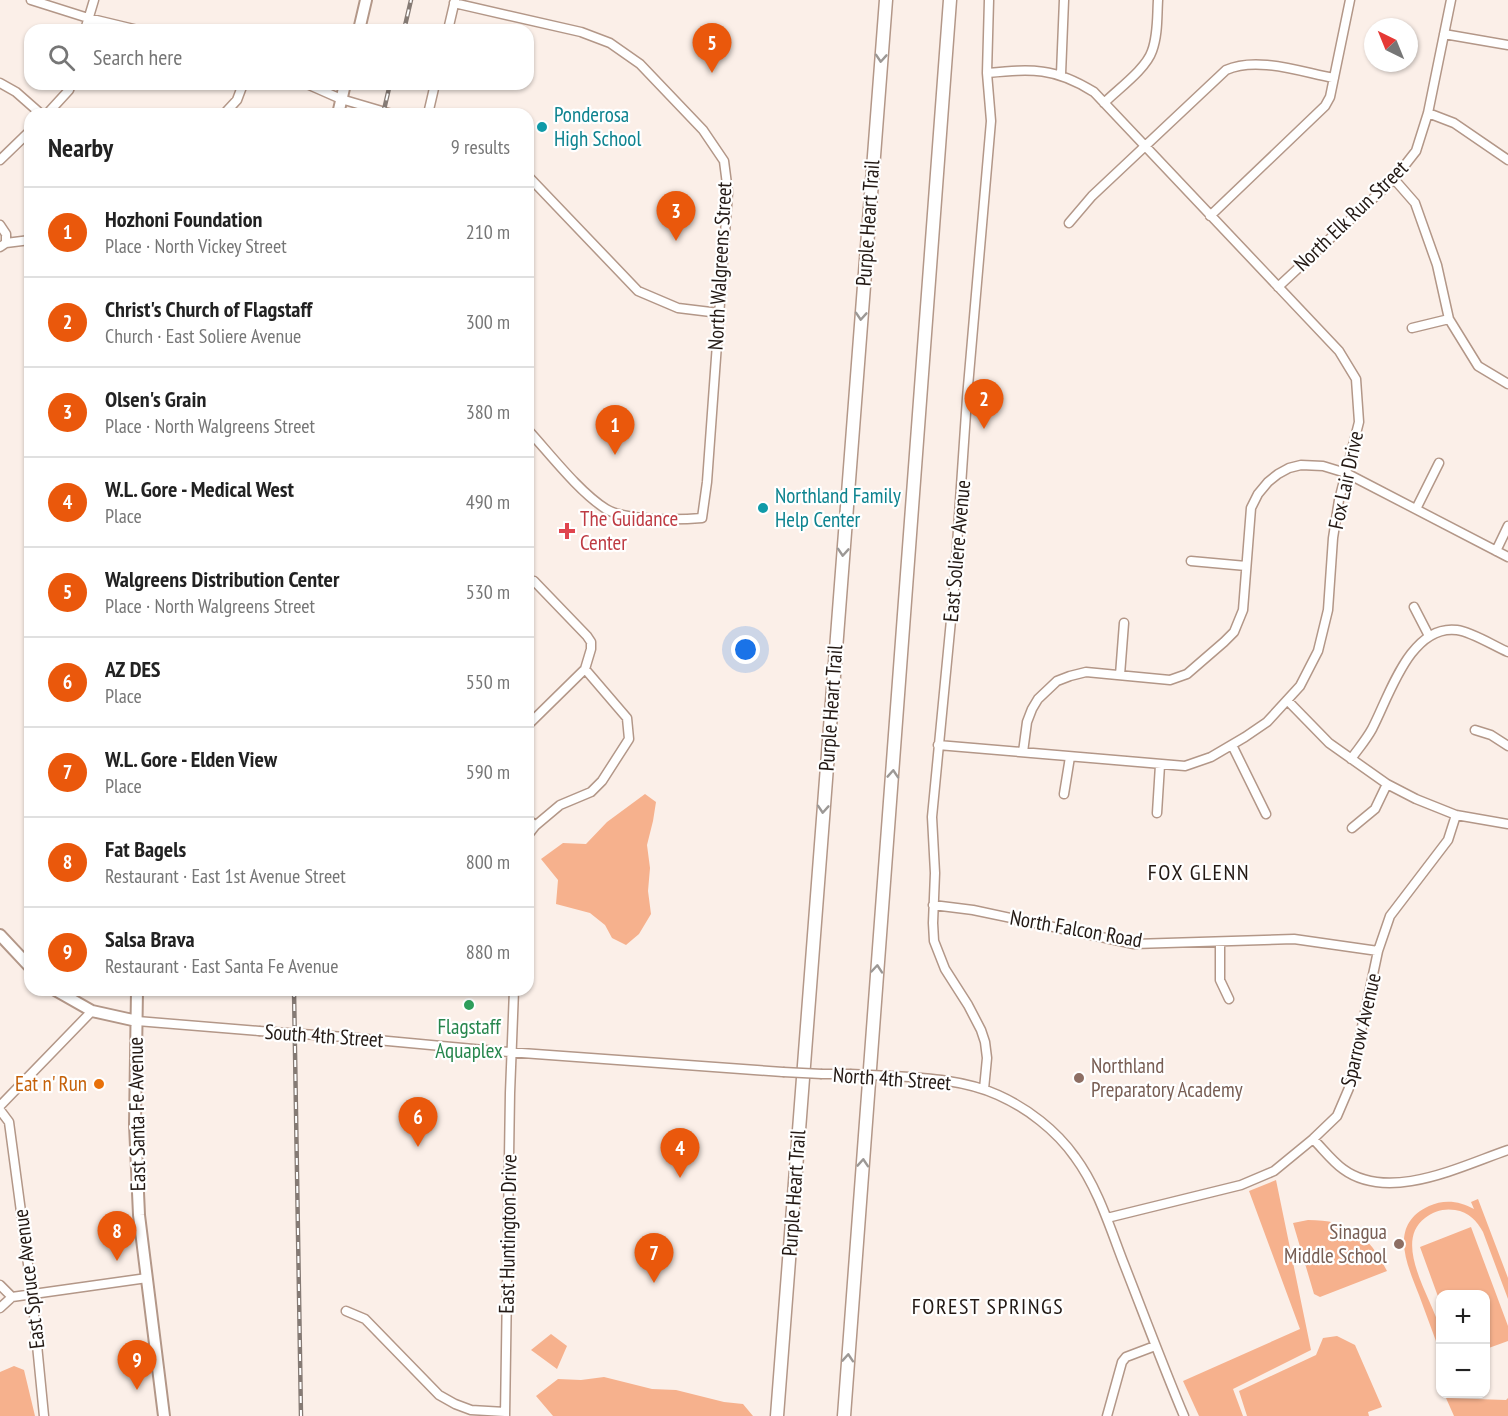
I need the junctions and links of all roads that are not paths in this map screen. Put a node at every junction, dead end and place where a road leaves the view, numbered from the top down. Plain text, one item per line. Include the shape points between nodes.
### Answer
1 (31, 0) edge
2 (94, 0) edge
3 (366, 0) edge
4 (886, 0) edge
5 (950, 0) edge
6 (989, 0) edge
7 (1064, 0) edge
8 (1158, 0) edge
9 (1350, 0) edge
10 (1451, 0) edge
11 (454, 1) edge
12 (88, 18) junction
13 (86, 24) edge
14 (113, 24) edge
15 (360, 24) edge
16 (449, 24) edge
17 (1444, 34) junction
18 (1508, 45) edge
19 (987, 73) junction
20 (1061, 74) junction
21 (1334, 78) junction
22 (0, 83) edge
23 (69, 90) edge
24 (241, 90) edge
25 (321, 90) edge
26 (343, 90) edge
27 (434, 90) edge
28 (341, 99) junction
29 (1104, 103) junction
30 (34, 108) edge
31 (52, 108) edge
32 (230, 108) edge
33 (339, 108) edge
34 (372, 108) edge
35 (429, 108) edge
36 (1428, 113) junction
37 (24, 137) edge
38 (1145, 146) junction
39 (0, 160) edge
40 (1508, 160) edge
41 (1394, 179) junction
42 (534, 182) edge
43 (1210, 216) junction
44 (1069, 223) dead end
45 (0, 225) edge
46 (24, 241) edge
47 (3, 245) edge
48 (1278, 287) junction
49 (719, 313) junction
50 (1449, 319) junction
51 (1412, 328) dead end
52 (1508, 384) edge
53 (534, 436) edge
54 (1439, 463) dead end
55 (1346, 473) junction
56 (1416, 509) junction
57 (1508, 526) edge
58 (1496, 551) junction
59 (1508, 557) edge
60 (1191, 561) dead end
61 (1246, 566) junction
62 (534, 581) dead end
63 (1413, 607) dead end
64 (1124, 623) dead end
65 (1430, 636) junction
66 (1508, 652) edge
67 (585, 669) junction
68 (1120, 675) junction
69 (1287, 700) junction
70 (534, 719) edge
71 (1475, 730) dead end
72 (938, 745) junction
73 (1232, 745) junction
74 (1508, 746) edge
75 (1023, 752) junction
76 (1070, 756) junction
77 (1351, 759) junction
78 (1160, 765) junction
79 (1387, 784) junction
80 (1064, 794) dead end
81 (1157, 813) dead end
82 (1266, 814) dead end
83 (1456, 815) junction
84 (534, 821) edge
85 (1508, 824) edge
86 (1352, 828) dead end
87 (933, 905) junction
88 (0, 935) edge
89 (1220, 942) junction
90 (1378, 951) junction
91 (24, 961) edge
92 (66, 996) edge
93 (137, 996) edge
94 (514, 996) edge
95 (1229, 999) dead end
96 (92, 1011) junction
97 (137, 1021) junction
98 (511, 1052) junction
99 (984, 1089) junction
100 (0, 1106) edge
101 (0, 1110) edge
102 (1313, 1139) junction
103 (1508, 1150) edge
104 (1107, 1218) junction
105 (147, 1278) junction
106 (0, 1285) edge
107 (32, 1294) junction
108 (12, 1297) junction
109 (0, 1308) edge
110 (346, 1311) dead end
111 (1155, 1346) junction
112 (505, 1414) edge
113 (44, 1416) edge
114 (164, 1416) edge
115 (777, 1416) edge
116 (844, 1416) edge
117 (1107, 1416) edge
118 (1184, 1416) edge

1 - 12 street
2 - 12 street
3 - 15 main road
4 -> 115 highway, Purple Heart Trail
116 -> 5 highway
6 - 19 street, East Soliere Avenue
7 - 20 street
8 - 29 street via 1151,54
9 - 21 street
10 - 17 street, North Elk Run Street
11 - 16 street
11 - 49 street, North Walgreens Street via 581,32 610,43 640,64 703,130 724,161 728,192
12 - 13 street
12 - 14 street
17 - 18 street
17 - 36 street, North Elk Run Street
19 - 20 street, Fox Lair Drive via 1017,70
19 - 72 street, East Soliere Avenue via 990,121
20 - 29 street, Fox Lair Drive via 1094,92
21 - 38 street via 1257,63 1236,65 1216,78
21 - 43 street via 1325,106 1317,116
22 - 30 street
23 - 31 street
24 - 32 street
25 - 28 street
26 - 28 main road
27 - 35 street
28 - 33 main road
28 - 34 street
29 - 38 street, Fox Lair Drive
36 - 40 street via 1454,123
36 - 41 street, North Elk Run Street via 1416,151
37 - 39 street
38 - 43 street, Fox Lair Drive
38 - 44 street
41 - 48 street, North Elk Run Street
41 - 50 street via 1415,203 1437,265
42 - 49 street via 638,291 678,308
43 - 48 street, Fox Lair Drive
45 - 47 street via 6,234
46 - 47 street
48 - 55 street, Fox Lair Drive via 1339,351 1356,379 1359,422
49 - 53 street, North Walgreens Street via 702,518 628,516 607,510
50 - 51 street
50 - 52 street via 1478,366
54 - 56 street
55 - 56 street
55 - 61 street via 1301,465 1268,482 1251,508
55 - 69 street, Fox Lair Drive via 1333,538 1328,610 1318,651 1300,686
56 - 58 street
57 - 58 street
58 - 59 street
60 - 61 street
61 - 68 street via 1240,621 1224,642 1187,674 1170,680
62 - 67 street via 591,642
63 - 65 street
64 - 68 street
65 - 66 street via 1458,630
65 - 77 street via 1414,648 1371,731
67 - 70 street
67 - 84 street via 627,718 629,738 591,792
68 - 75 street via 1086,672 1057,681 1032,709
69 - 73 street, Fox Lair Drive via 1267,722
69 - 77 street via 1329,743
71 - 74 street
72 - 75 street, Fox Lair Drive
72 - 87 street, East Soliere Avenue via 932,817
73 - 78 street, Fox Lair Drive via 1185,766
73 - 82 street
75 - 76 street, Fox Lair Drive
76 - 78 street, Fox Lair Drive
76 - 80 street
77 - 79 street
78 - 81 street
79 - 83 street
79 - 86 street via 1375,809
83 - 85 street
83 - 90 street, Sparrow Avenue via 1448,840 1390,916
87 - 89 street, North Falcon Road via 1134,944
87 - 99 street, East Soliere Avenue via 934,941 939,955 985,1042
88 - 91 main road
89 - 90 street, North Falcon Road via 1294,939
89 - 95 street via 1220,980
90 - 102 street, Sparrow Avenue via 1349,1088 1336,1116
92 - 96 main road
93 - 97 main road, East Santa Fe Avenue
94 - 98 street, East Huntington Drive
96 - 97 main road
96 - 100 street
97 - 98 street, South 4th Street, bridge
97 - 105 main road, East Santa Fe Avenue via 135,1125 139,1215
98 - 99 street, North 4th Street, bridge via 783,1072 932,1078
98 - 112 street, East Huntington Drive
99 - 104 street, North 4th Street via 1018,1105 1060,1139 1084,1171
101 - 107 street, East Spruce Avenue via 9,1122
102 - 103 street via 1342,1169 1375,1183 1403,1183
102 - 104 street, Sparrow Avenue via 1274,1172 1260,1178
104 - 111 street, North 4th Street
105 - 107 street
105 - 114 main road, East Santa Fe Avenue
106 - 108 street
107 - 108 street
107 - 113 street, East Spruce Avenue
108 - 109 street
110 - 112 street via 365,1319 439,1395 471,1410
111 - 117 street via 1122,1362
111 - 118 street, North 4th Street

